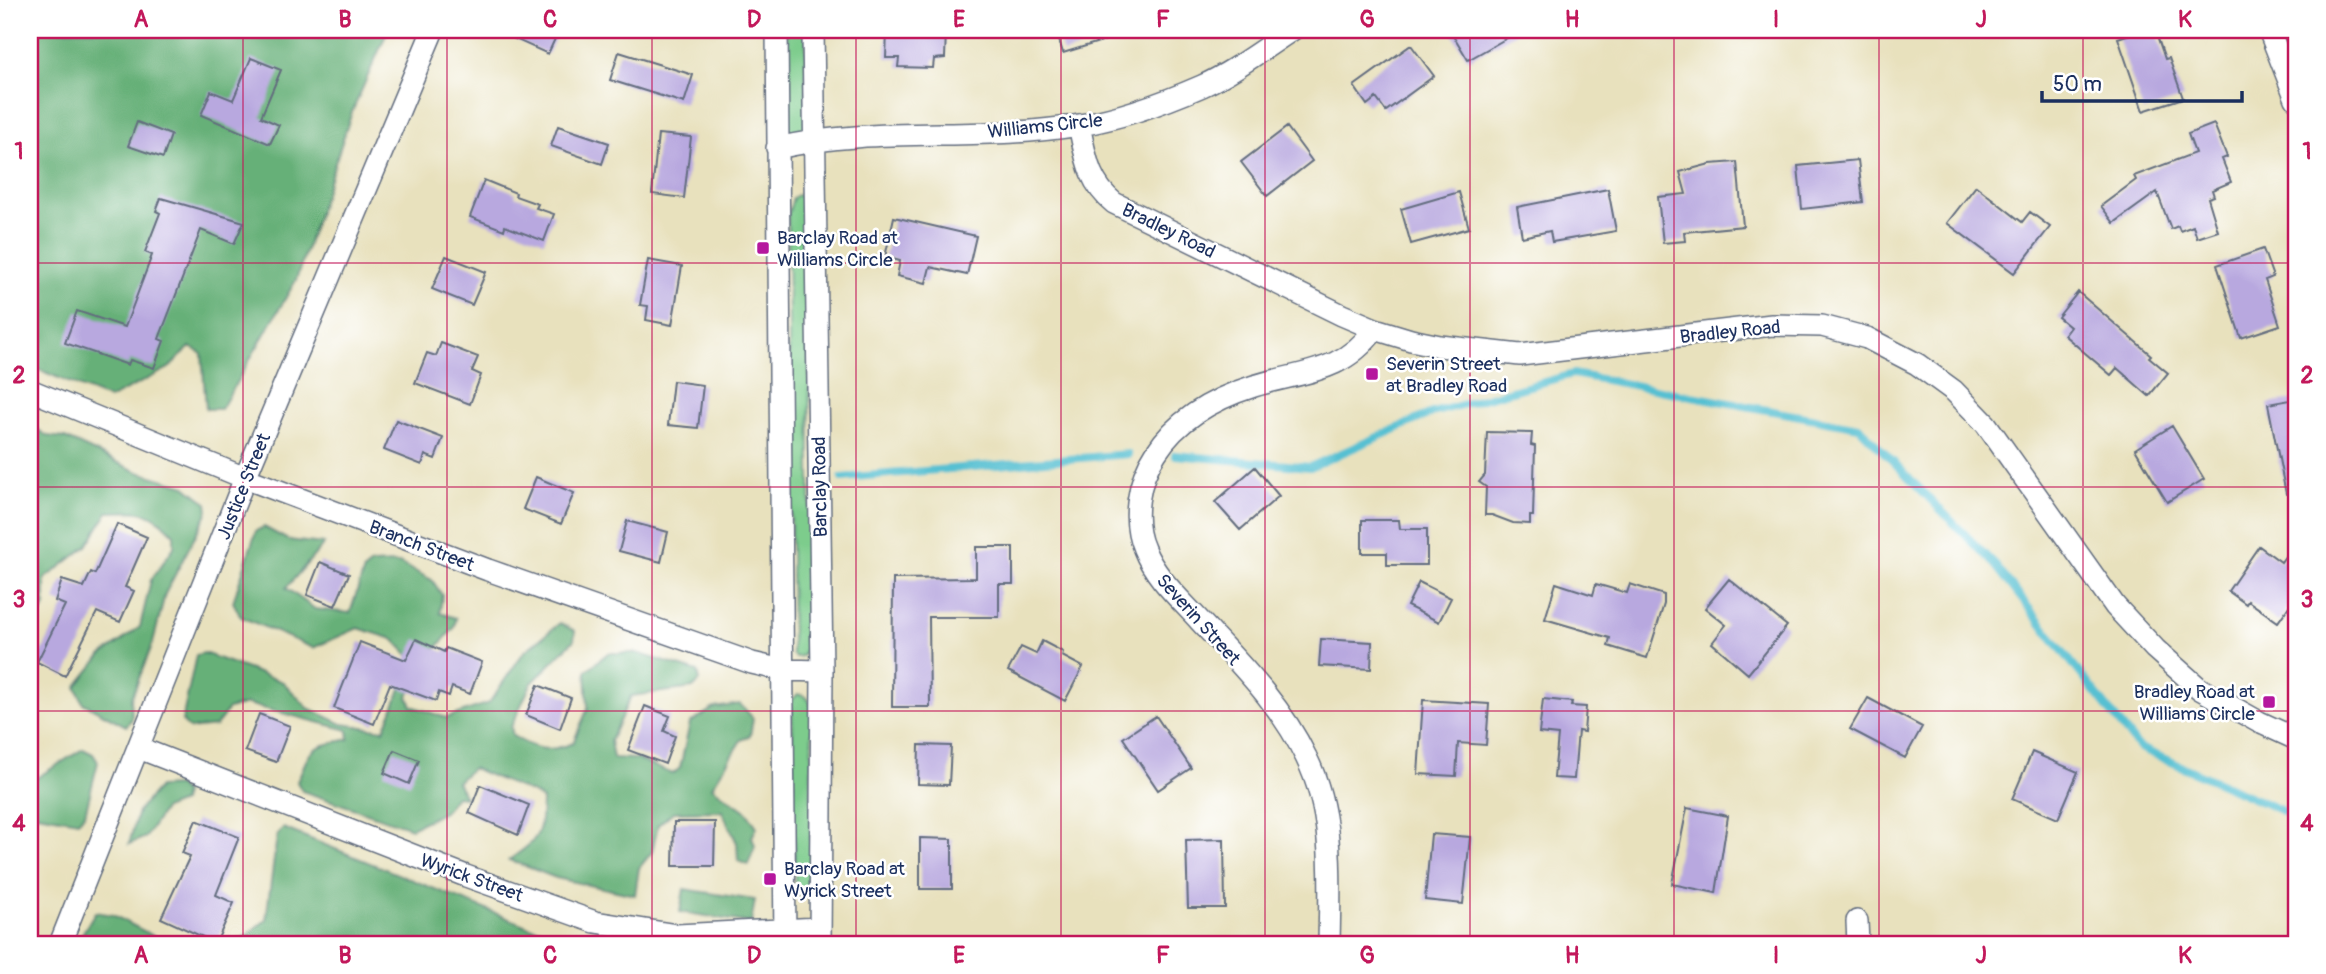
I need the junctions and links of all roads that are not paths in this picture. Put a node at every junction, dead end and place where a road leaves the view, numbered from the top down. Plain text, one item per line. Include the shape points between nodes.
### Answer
1 (433, 30) edge
2 (776, 30) edge
3 (813, 30) edge
4 (1292, 30) edge
5 (2269, 30) edge
6 (2296, 99) edge
7 (1079, 125) junction
8 (814, 140) junction
9 (777, 148) junction
10 (1375, 329) junction
11 (30, 390) edge
12 (245, 478) junction
13 (782, 670) junction
14 (822, 671) junction
15 (2296, 739) edge
16 (139, 748) junction
17 (1857, 921) dead end
18 (820, 936) edge
19 (785, 937) edge
20 (60, 944) edge
21 (1329, 944) edge
22 (1858, 944) edge

1 - 12 street, Justice Street
2 - 9 street, Barclay Road
3 - 8 street, Barclay Road
4 - 7 street, Williams Circle via 1203,86 1117,117
5 - 6 street
7 - 8 street, Williams Circle
7 - 10 street, Bradley Road via 1091,176 1114,203
8 - 9 street, Williams Circle
8 - 14 street, Barclay Road
9 - 13 street, Barclay Road
10 - 15 street, Bradley Road via 1440,346 1520,355 1772,324 1822,326 1867,338 1917,364 1954,391 1986,424 2115,607 2155,649 2200,689
10 - 21 street, Severin Street via 1334,366 1225,396 1179,425 1156,453 1143,479 1138,505 1139,534 1150,562 1273,704 1307,758 1328,834
11 - 12 street, Branch Street
12 - 13 street, Branch Street via 488,570
12 - 16 street, Justice Street
13 - 14 street, Branch Street
13 - 19 street, Barclay Road
14 - 18 street, Barclay Road
16 - 19 street, Wyrick Street via 595,922 677,935
16 - 20 street, Justice Street
17 - 22 street
18 - 19 street, Wyrick Street

